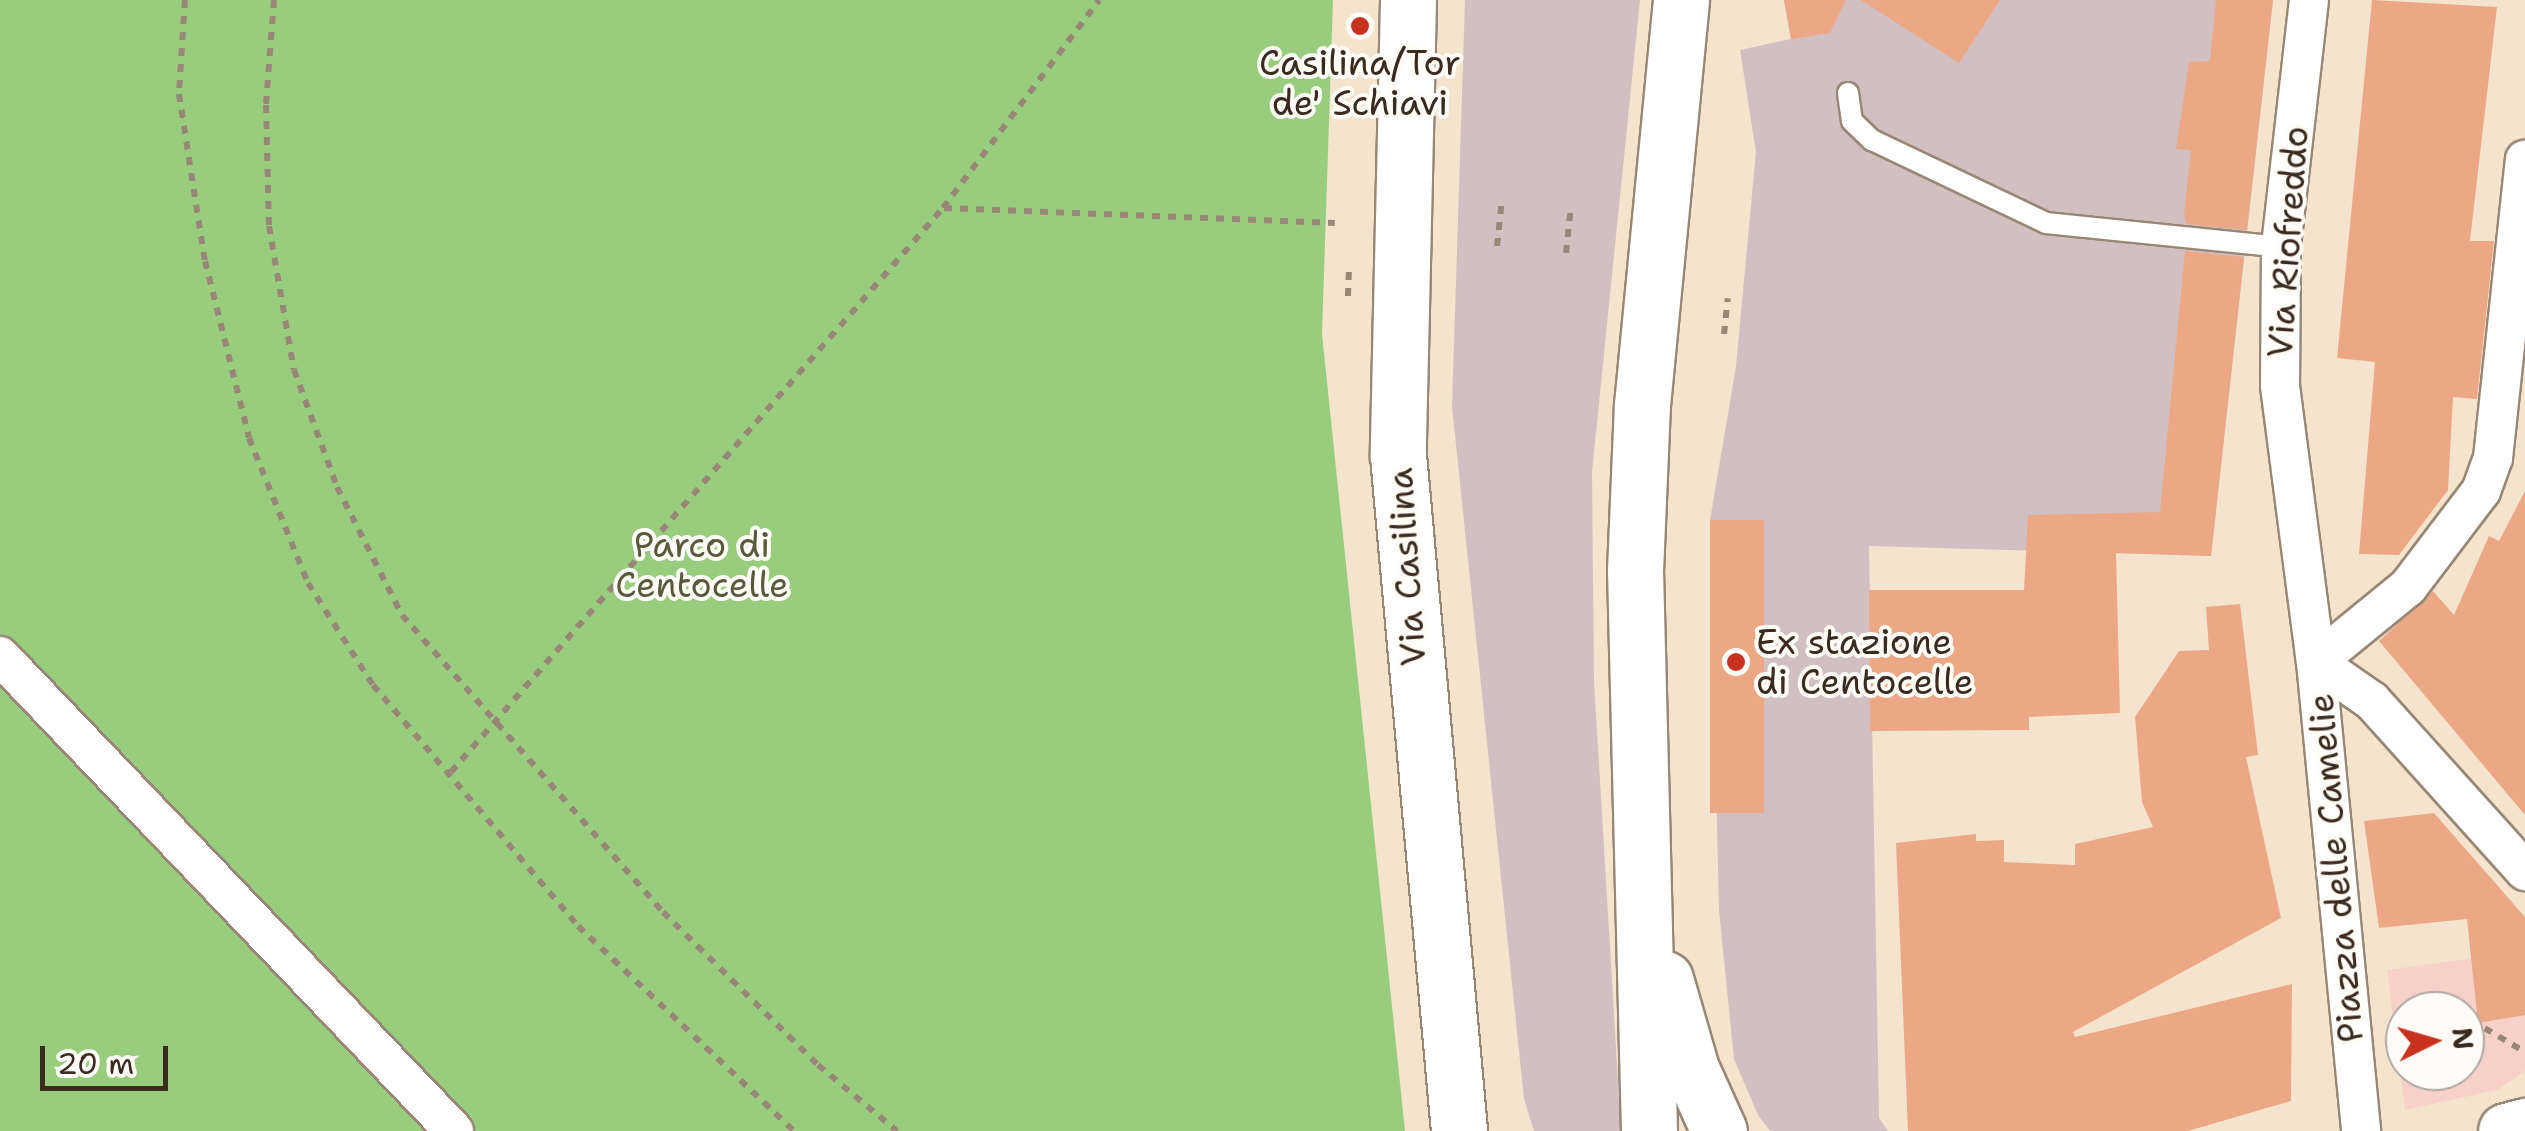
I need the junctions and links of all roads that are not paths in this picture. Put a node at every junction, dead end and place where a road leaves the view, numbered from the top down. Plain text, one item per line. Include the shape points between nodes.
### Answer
1 (1408, 0) edge
2 (1681, 0) edge
3 (2310, 0) edge
4 (1848, 93) dead end
5 (2525, 160) edge
6 (2281, 247) junction
7 (0, 656) edge
8 (2316, 662) junction
9 (1639, 821) junction
10 (2525, 871) edge
11 (1441, 984) junction
12 (2525, 1126) edge
13 (454, 1131) edge
14 (1459, 1131) edge
15 (1497, 1131) edge
16 (1648, 1131) edge
17 (1719, 1131) edge
18 (2361, 1131) edge
19 (2506, 1131) edge

1 - 11 main road, Via Casilina via 1398,454
2 - 9 main road via 1640,440
3 - 6 street, Via Riofreddo
4 - 6 lane via 1852,121 1872,140 2046,223
5 - 8 street via 2492,458 2481,491 2408,587
6 - 8 street, Via Riofreddo via 2280,386
7 - 13 street
8 - 10 street, Piazza delle Camelie via 2372,701
8 - 18 street, Piazza delle Camelie
9 - 16 main road
9 - 17 main road via 1672,1007
11 - 14 main road, Via Casilina
11 - 15 main road
12 - 19 main road

